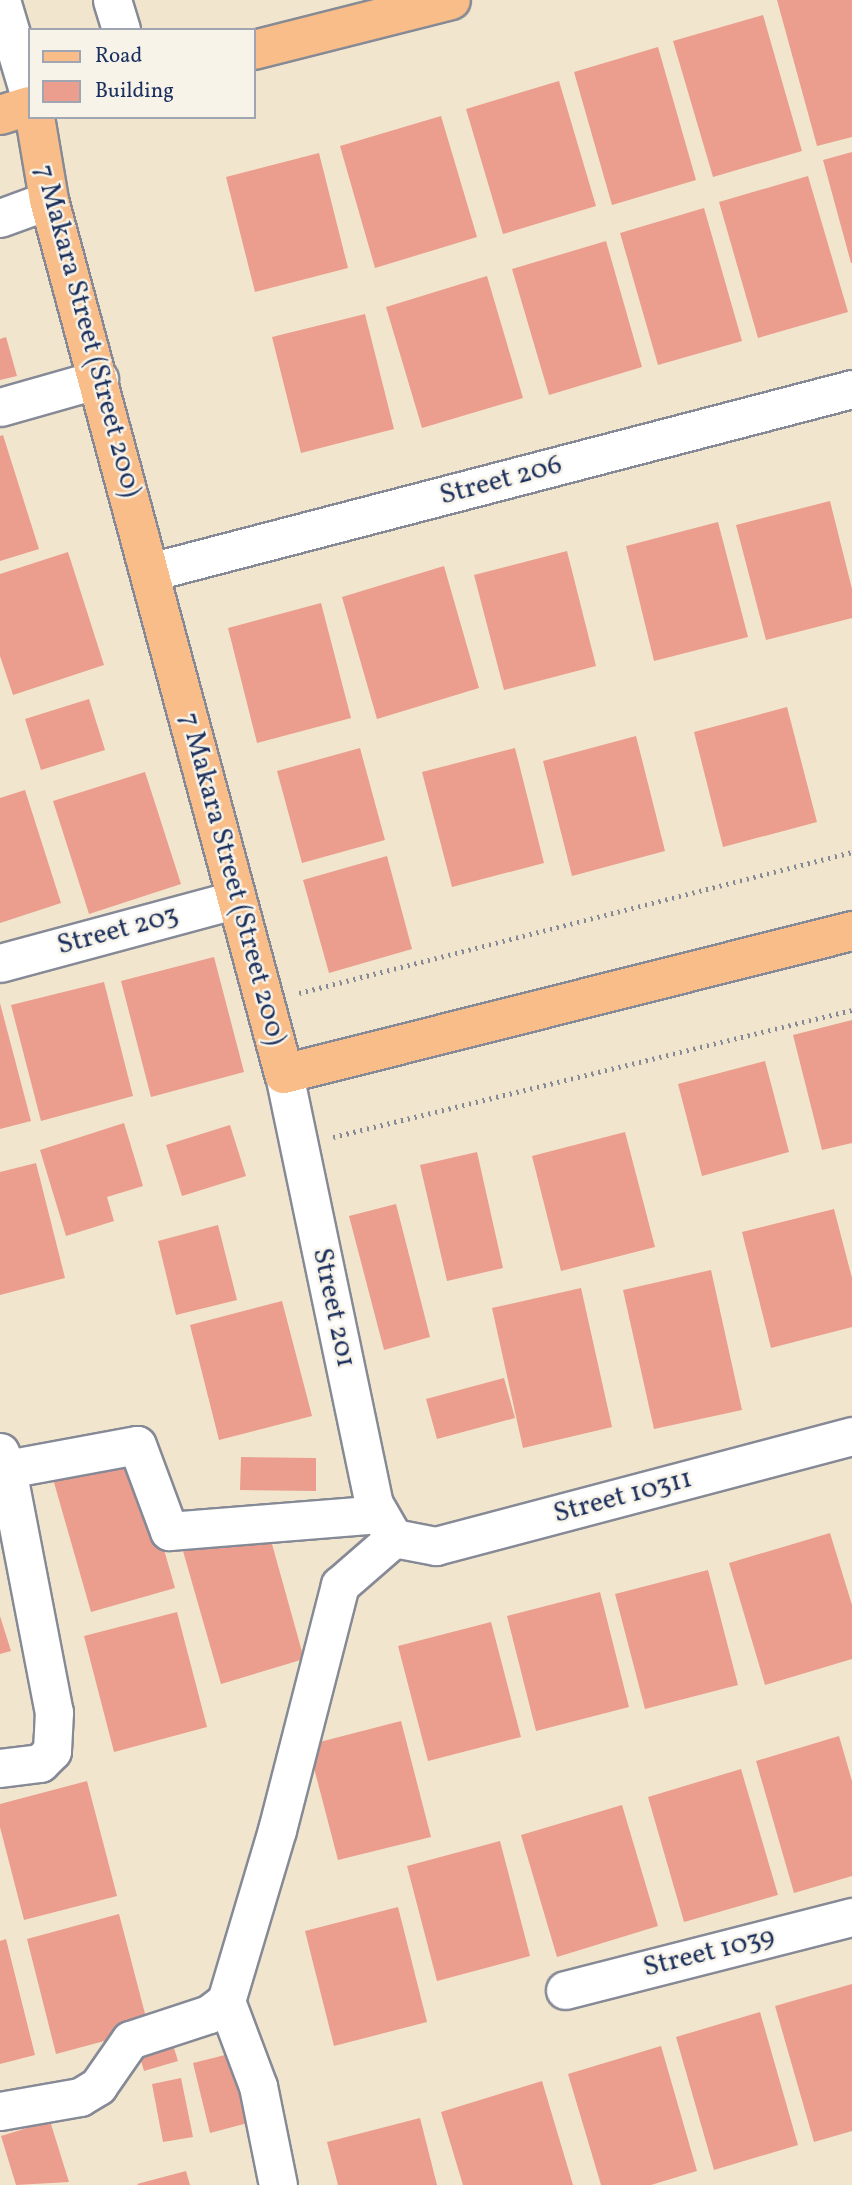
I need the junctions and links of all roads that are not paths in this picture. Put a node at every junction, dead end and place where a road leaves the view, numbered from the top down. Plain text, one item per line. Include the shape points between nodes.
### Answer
1 (1, 0) edge
2 (112, 0) edge
3 (451, 0) edge
4 (120, 28) edge
5 (256, 49) edge
6 (28, 90) edge
7 (28, 108) edge
8 (0, 115) edge
9 (34, 119) edge
10 (49, 200) junction
11 (0, 218) edge
12 (99, 379) junction
13 (852, 389) edge
14 (0, 407) edge
15 (150, 572) junction
16 (237, 899) junction
17 (852, 931) edge
18 (0, 963) edge
19 (284, 1074) junction
20 (852, 1436) edge
21 (4, 1460) edge
22 (387, 1526) junction
23 (0, 1768) edge
24 (852, 1917) edge
25 (565, 1990) dead end
26 (226, 2001) junction
27 (0, 2111) edge
28 (278, 2185) edge

1 - 6 street
2 - 4 street
3 - 5 main road
7 - 8 main road
9 - 10 main road, 7 Makara Street (Street 200)
10 - 11 street
10 - 12 main road, 7 Makara Street (Street 200)
12 - 14 street
12 - 15 main road, 7 Makara Street (Street 200)
13 - 15 street, Street 206
15 - 16 main road, 7 Makara Street (Street 200)
16 - 18 street, Street 203
16 - 19 main road, 7 Makara Street (Street 200)
17 - 19 main road, 7 Makara Street (Street 200)
19 - 22 street, Street 201 via 374,1504
20 - 22 street, Street 10311 via 436,1546
21 - 22 street, Street 10311 via 137,1445 169,1531
21 - 23 street via 54,1712 52,1751 40,1763
22 - 26 street via 340,1586
24 - 25 street, Street 1039
26 - 27 street via 209,2014 130,2040 98,2086 80,2097
26 - 28 street via 258,2086

